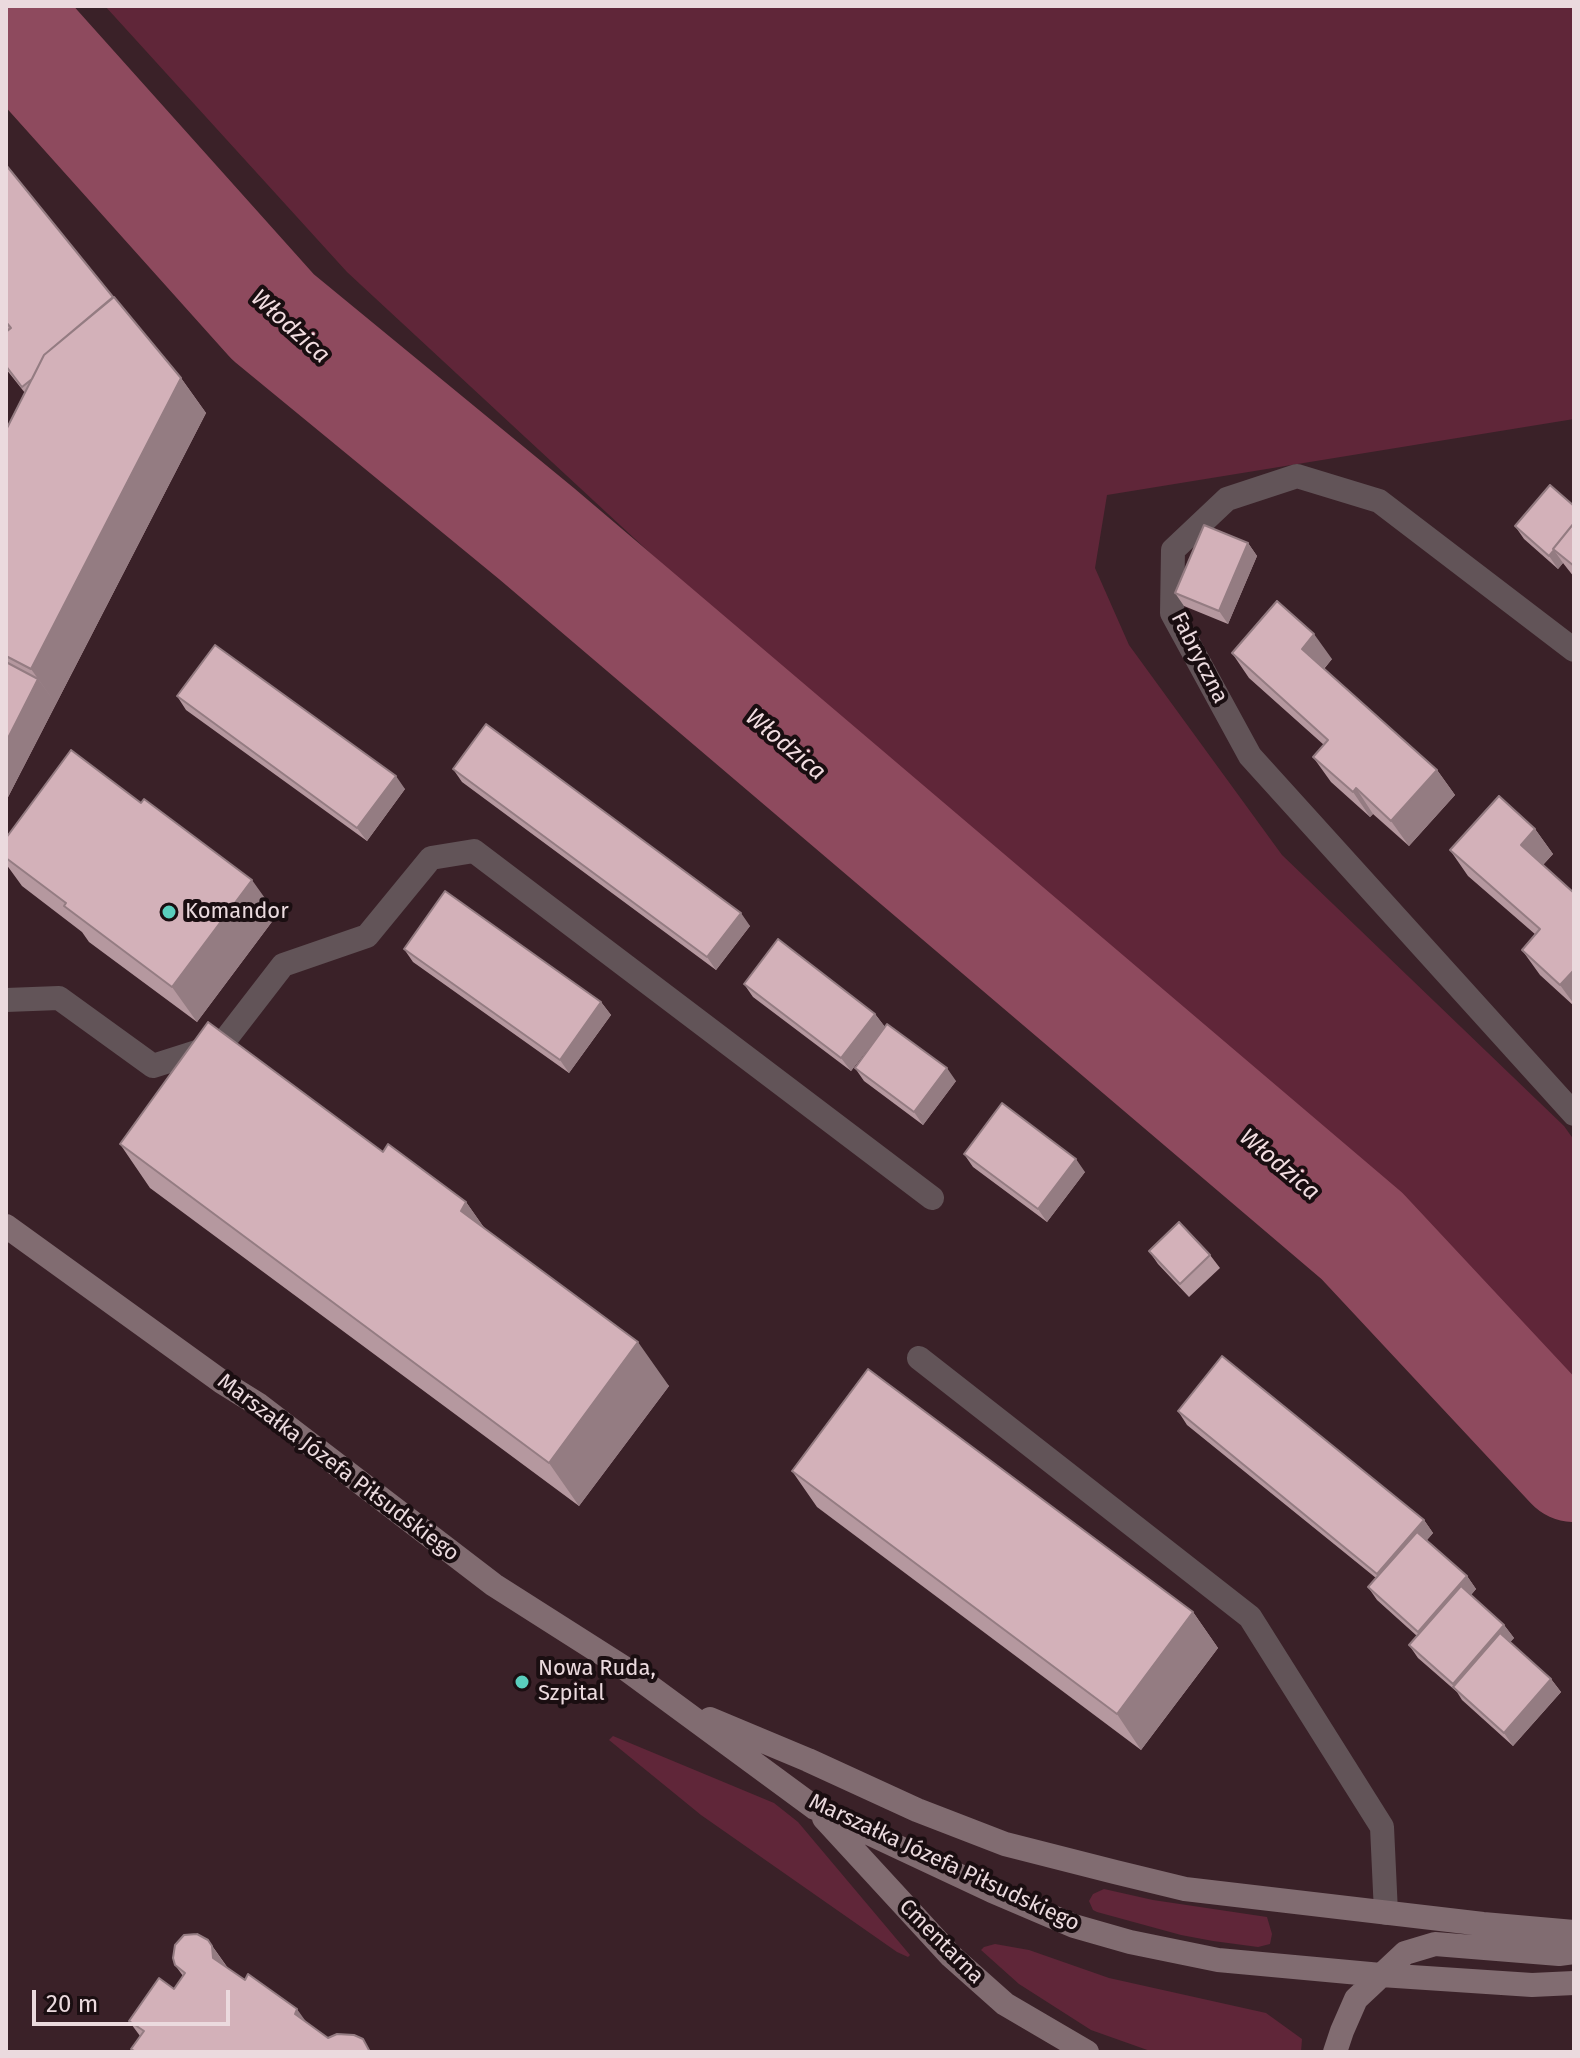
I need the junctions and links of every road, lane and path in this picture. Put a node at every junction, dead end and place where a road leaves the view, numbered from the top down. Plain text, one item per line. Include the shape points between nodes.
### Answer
1 (1574, 650) edge
2 (6, 1000) edge
3 (1574, 1114) edge
4 (932, 1198) dead end
5 (6, 1226) edge
6 (919, 1358) dead end
7 (675, 1705) junction
8 (815, 1808) junction
9 (1386, 1913) junction
10 (1574, 1932) edge
11 (1574, 1952) edge
12 (1381, 1975) junction
13 (1574, 1983) edge
14 (1087, 2052) edge
15 (1335, 2052) edge

1 - 3 lane, Fabryczna via 1379,501 1297,476 1227,499 1173,550 1172,613 1250,756
2 - 4 lane via 59,998 153,1066 222,1044 283,965 367,936 431,858 474,851
5 - 7 street, Marszałka Józefa Piłsudskiego via 259,1405 494,1585
6 - 9 lane via 1250,1617 1382,1827
7 - 8 street, Marszałka Józefa Piłsudskiego
7 - 9 street, Marszałka Józefa Piłsudskiego via 1005,1844 1185,1889
8 - 12 street, Marszałka Józefa Piłsudskiego via 1074,1926 1218,1960
8 - 14 street, Cmentarna via 951,1956 994,1995
9 - 10 street, Marszałka Józefa Piłsudskiego
11 - 12 street via 1435,1944 1405,1953
12 - 13 street, Marszałka Józefa Piłsudskiego
12 - 15 street via 1356,1999

